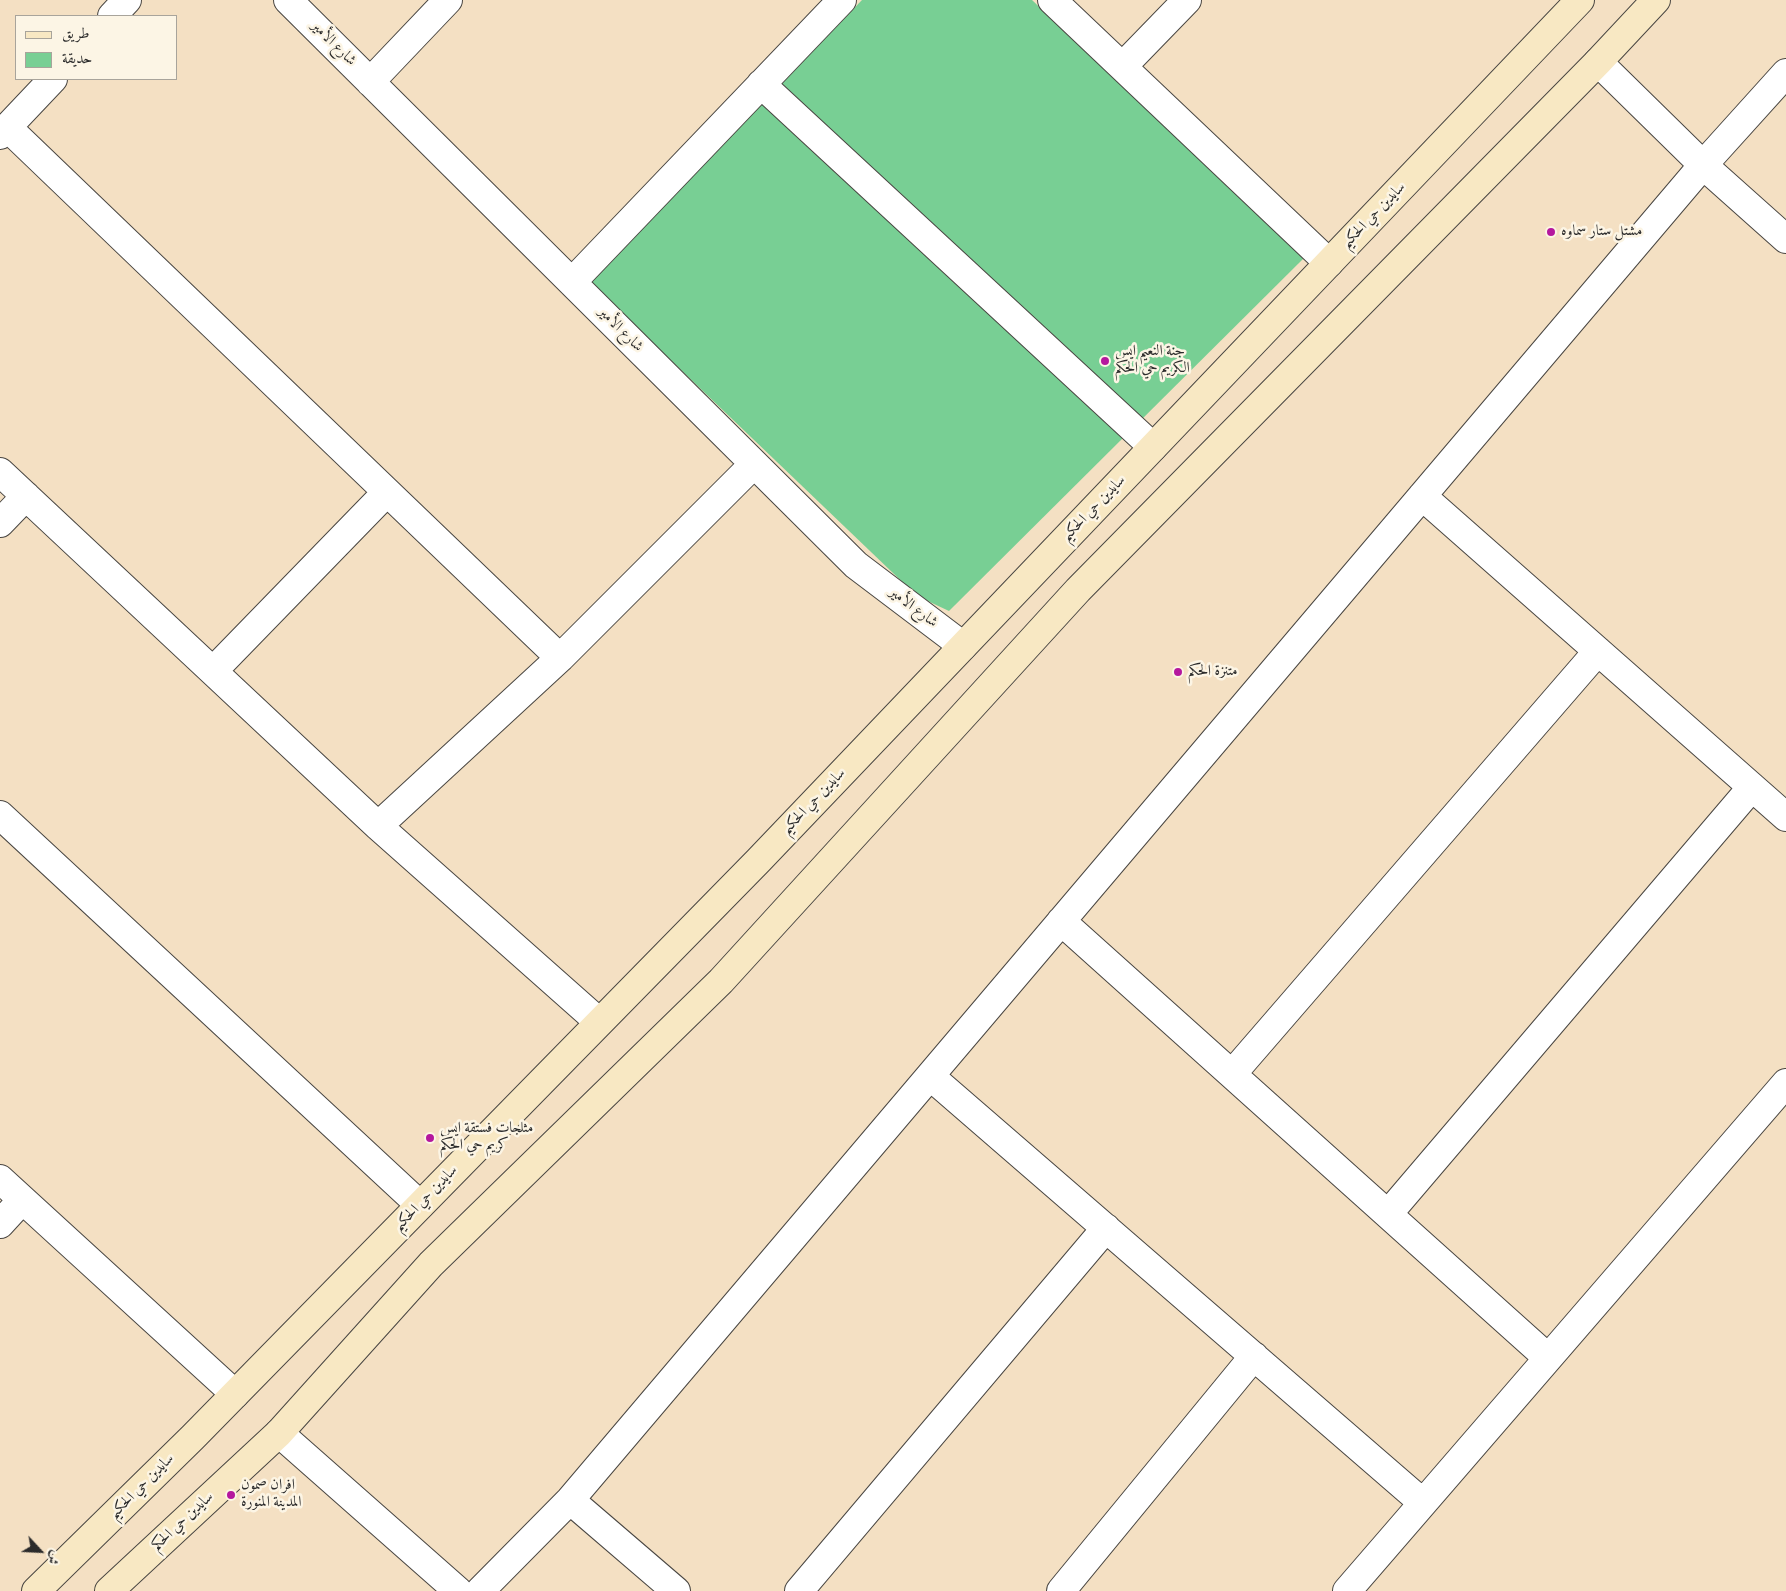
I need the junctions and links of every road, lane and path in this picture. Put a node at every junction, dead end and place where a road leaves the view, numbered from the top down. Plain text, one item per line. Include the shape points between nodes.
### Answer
1 (127, 0) edge
2 (288, 0) edge
3 (448, 0) edge
4 (842, 0) edge
5 (1052, 0) edge
6 (1187, 0) edge
7 (1580, 0) edge
8 (1656, 0) edge
9 (113, 15) edge
10 (1598, 62) junction
11 (1123, 66) junction
12 (1786, 73) edge
13 (52, 80) edge
14 (370, 82) junction
15 (761, 84) junction
16 (4, 131) edge
17 (1703, 165) junction
18 (1786, 239) edge
19 (1329, 263) junction
20 (572, 282) junction
21 (1153, 447) junction
22 (754, 464) junction
23 (0, 472) edge
24 (387, 492) junction
25 (26, 496) junction
26 (1422, 496) junction
27 (0, 523) edge
28 (963, 646) junction
29 (1598, 651) junction
30 (560, 658) junction
31 (213, 671) junction
32 (1752, 787) junction
33 (0, 815) edge
34 (1786, 818) edge
35 (378, 826) junction
36 (1061, 921) junction
37 (599, 1022) junction
38 (1232, 1074) junction
39 (930, 1076) junction
40 (1786, 1083) edge
41 (0, 1179) edge
42 (22, 1200) junction
43 (420, 1205) junction
44 (1388, 1214) junction
45 (0, 1224) edge
46 (1106, 1228) junction
47 (1254, 1356) junction
48 (1548, 1358) junction
49 (235, 1394) junction
50 (279, 1433) junction
51 (570, 1500) junction
52 (1423, 1503) junction
53 (36, 1591) edge
54 (110, 1591) edge
55 (458, 1591) edge
56 (480, 1591) edge
57 (676, 1591) edge
58 (799, 1591) edge
59 (1061, 1591) edge
60 (1347, 1591) edge

1 - 9 street
2 - 14 street, شارع الأمير
3 - 14 street
4 - 15 street
5 - 11 street
6 - 11 street
7 - 19 street, سايدين حي الحكيم
8 - 10 street
10 - 17 street
10 - 50 street via 1078,590 721,981 431,1264
11 - 19 street
12 - 17 street
13 - 16 street
14 - 20 street, شارع الأمير
15 - 20 street
15 - 21 street
16 - 24 street
17 - 18 street
17 - 26 street
19 - 21 street, سايدين حي الحكيم
20 - 22 street, شارع الأمير
21 - 28 street, سايدين حي الحكيم
22 - 28 street, شارع الأمير via 856,565
22 - 30 street
23 - 25 street
24 - 30 street
24 - 31 street
25 - 27 street
25 - 31 street
26 - 29 street
26 - 36 street
28 - 37 street, سايدين حي الحكيم
29 - 32 street
29 - 38 street
30 - 35 street
31 - 35 street
32 - 34 street
32 - 44 street
33 - 43 street
35 - 37 street
36 - 38 street
36 - 39 street
37 - 43 street, سايدين حي الحكيم
38 - 44 street
39 - 46 street
39 - 51 street
40 - 48 street
41 - 42 street
42 - 45 street
42 - 49 street
43 - 49 street, سايدين حي الحكيم
44 - 48 street
46 - 47 street
46 - 58 street
47 - 52 street
47 - 59 street
48 - 52 street
49 - 53 street, سايدين حي الحكيم
50 - 54 street, سايدين حي الحكم
50 - 55 street
51 - 56 street
51 - 57 street
52 - 60 street

